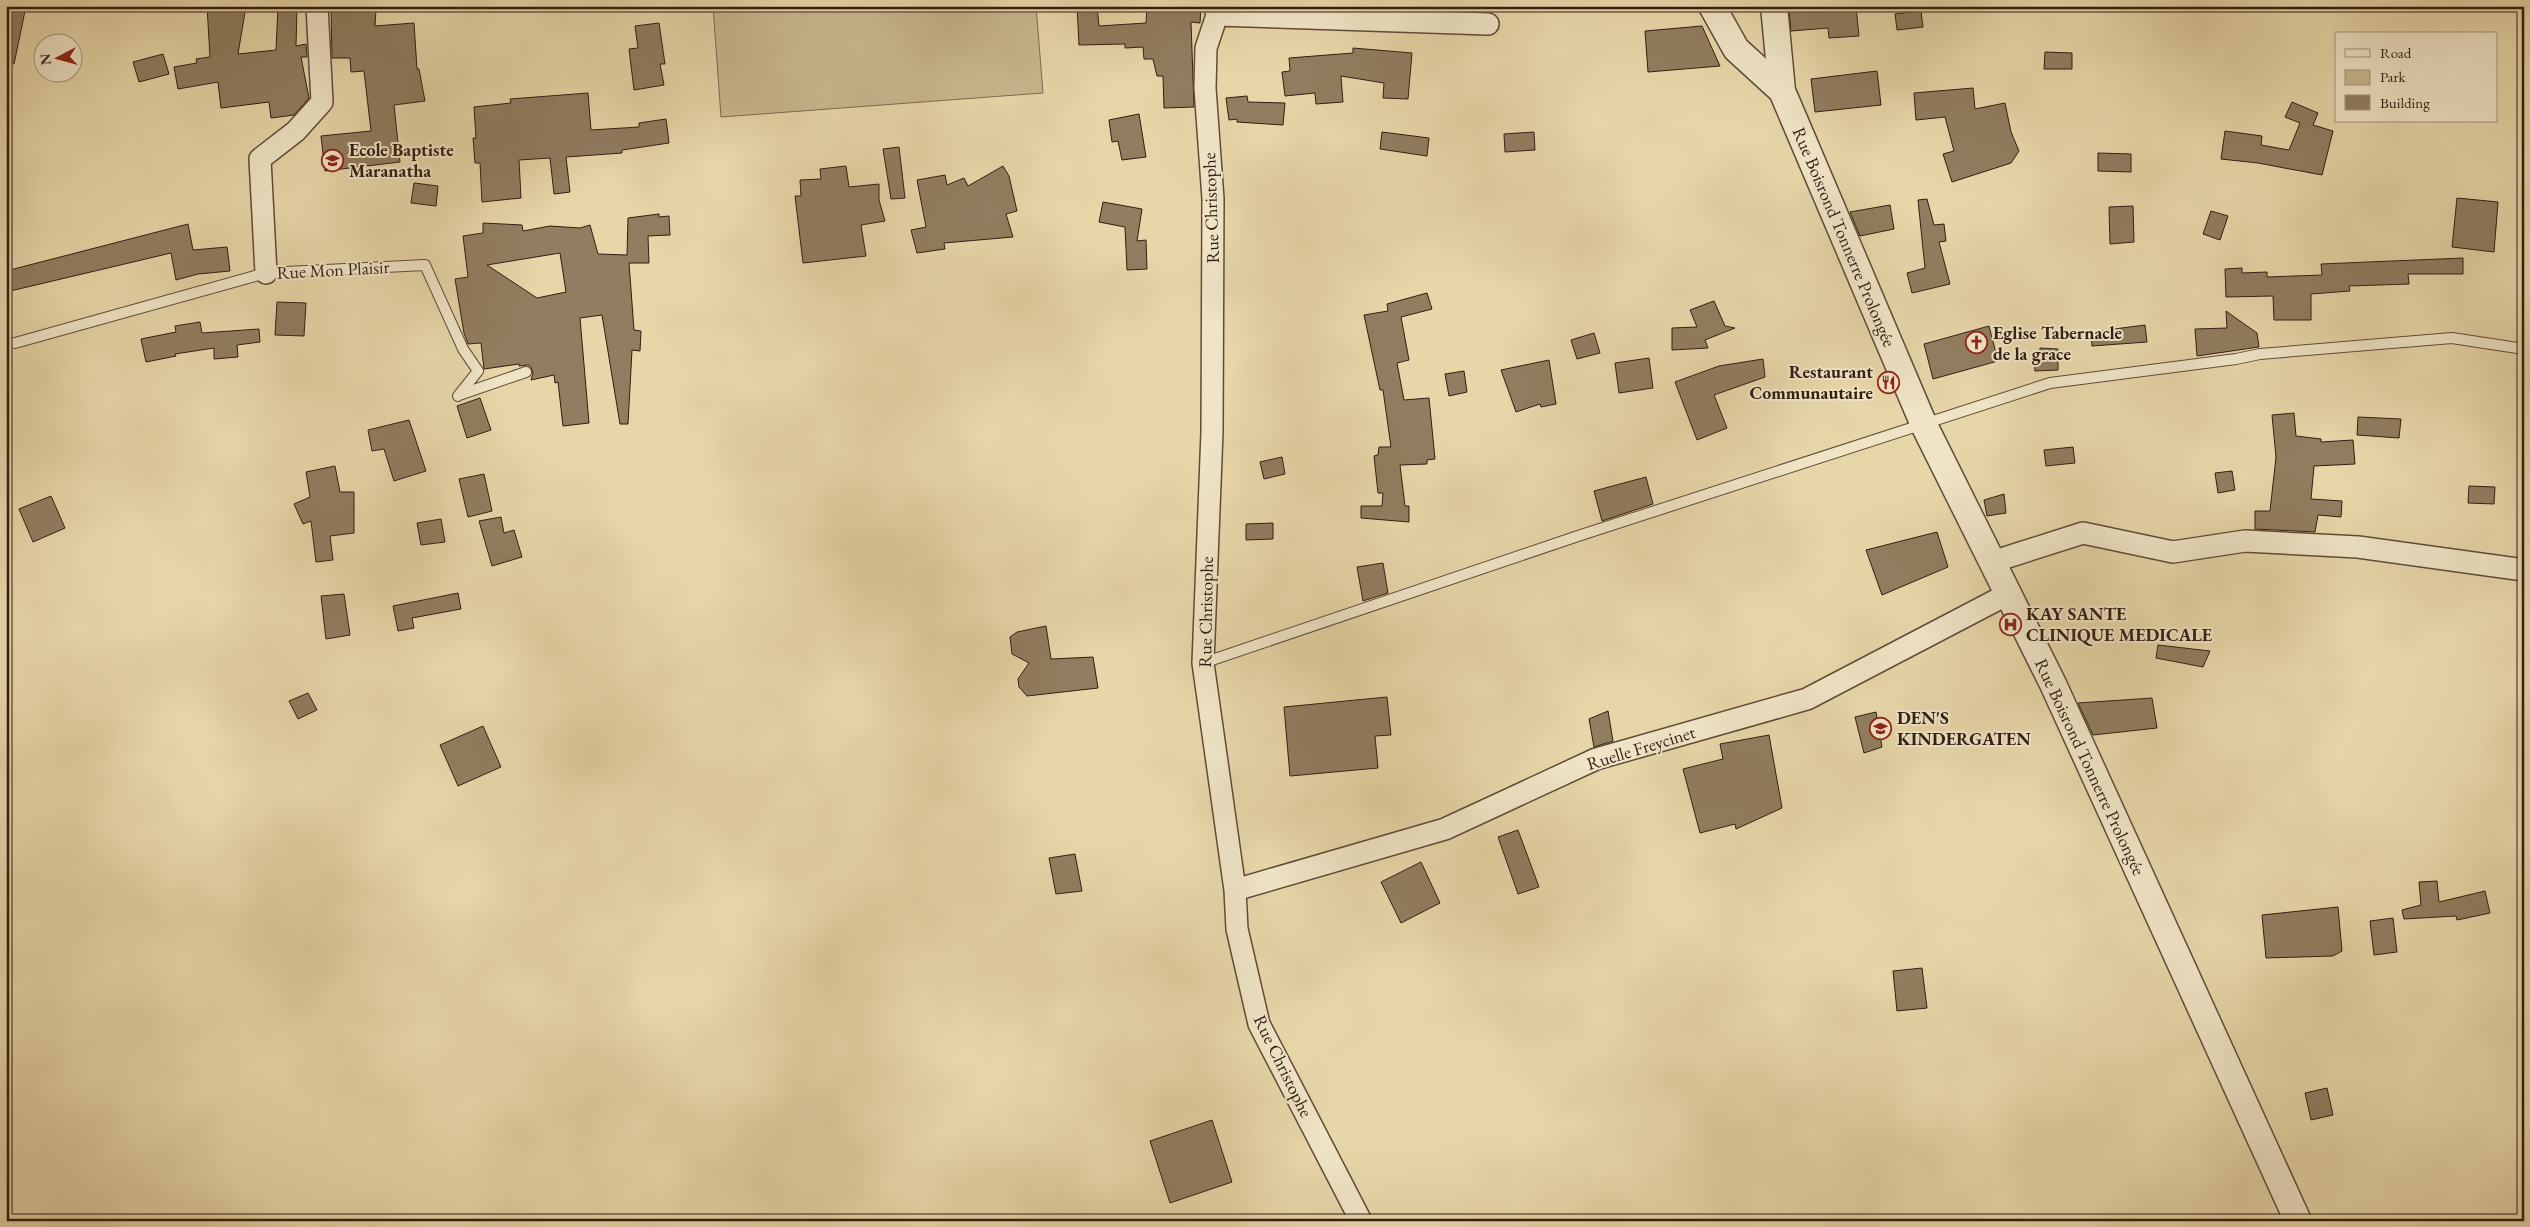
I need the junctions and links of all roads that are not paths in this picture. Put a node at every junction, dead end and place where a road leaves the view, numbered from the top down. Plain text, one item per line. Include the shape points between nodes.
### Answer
1 (316, 6) edge
2 (1712, 6) edge
3 (1774, 6) edge
4 (1216, 10) edge
5 (1488, 24) dead end
6 (1782, 92) junction
7 (266, 274) junction
8 (15, 342) dead end
9 (2524, 349) edge
10 (526, 372) dead end
11 (1924, 425) junction
12 (1992, 562) junction
13 (2524, 570) edge
14 (2008, 594) junction
15 (1203, 663) junction
16 (1235, 890) junction
17 (1361, 1221) edge
18 (2298, 1221) edge

1 - 7 street, Rue Mon Plaisir via 322,102 296,131 260,158
2 - 6 street via 1736,49
3 - 6 street, Rue Boisrond Tonnerre Prolongée
4 - 5 street
4 - 15 street, Rue Christophe via 1206,48 1205,88 1213,200 1212,432
6 - 11 street, Rue Boisrond Tonnerre Prolongée
7 - 8 lane
7 - 10 lane, Rue Mon Plaisir via 424,265 463,349 478,371 458,396
9 - 11 lane via 2452,338 2243,356 2050,382
11 - 12 street, Rue Boisrond Tonnerre Prolongée
11 - 15 lane via 1581,535
12 - 13 street via 2083,533 2173,552 2246,541 2330,545
12 - 14 street, Rue Boisrond Tonnerre Prolongée
14 - 16 street, Ruelle Freycinet via 1807,699 1596,759 1445,829
14 - 18 street, Rue Boisrond Tonnerre Prolongée via 2053,684
15 - 16 street, Rue Christophe
16 - 17 street, Rue Christophe via 1237,930 1259,1024

